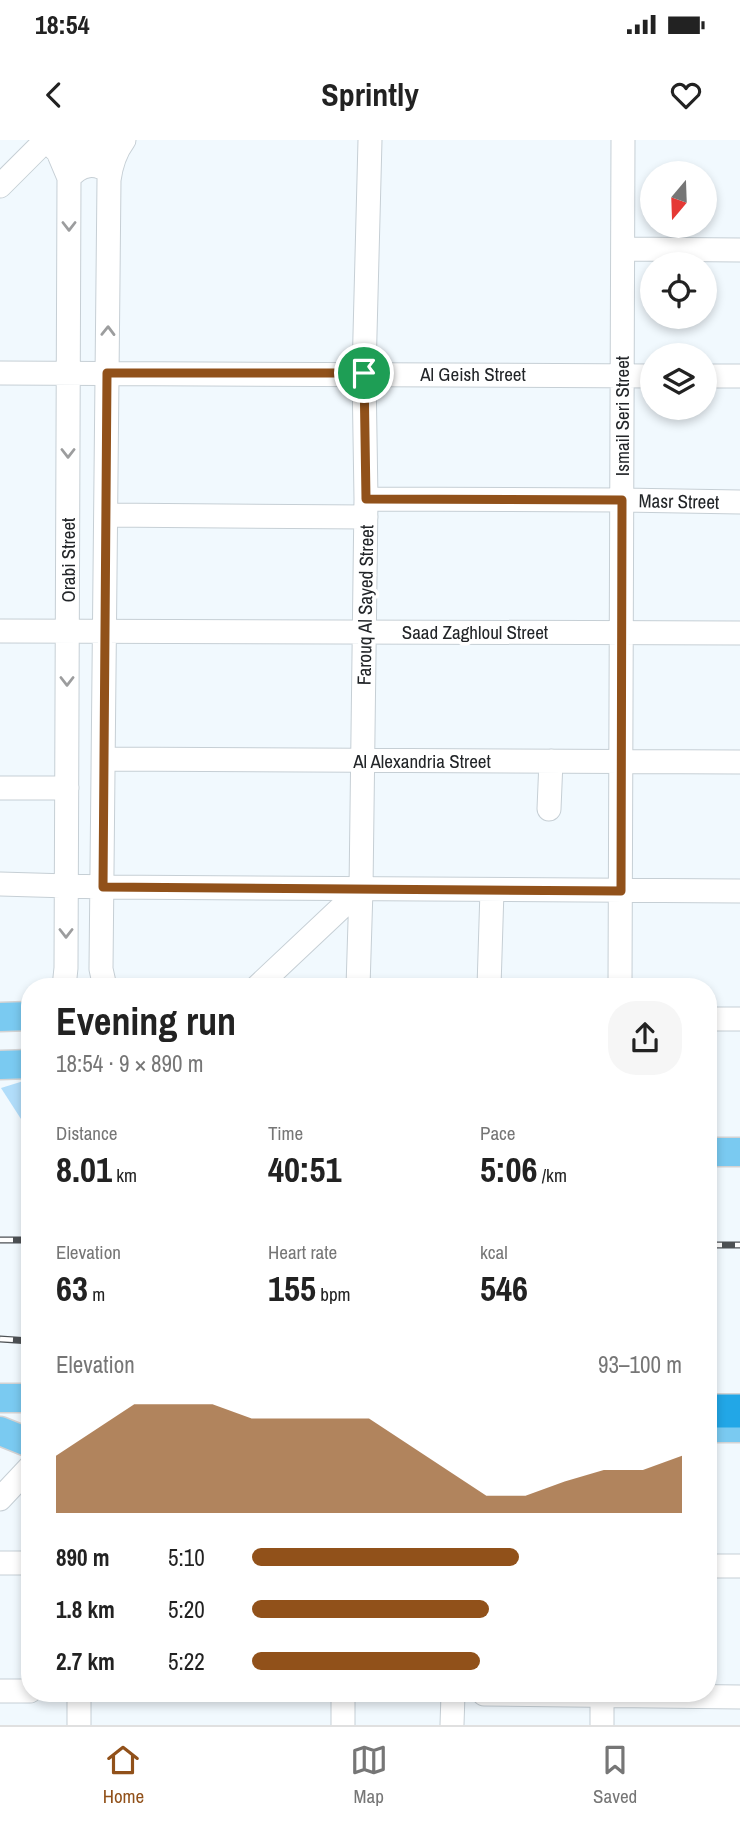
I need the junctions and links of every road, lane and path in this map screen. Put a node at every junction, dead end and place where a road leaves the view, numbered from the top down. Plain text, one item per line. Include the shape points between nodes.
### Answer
1 (46, 140) edge
2 (122, 140) edge
3 (370, 140) edge
4 (623, 140) edge
5 (110, 173) junction
6 (69, 178) junction
7 (0, 186) edge
8 (623, 249) junction
9 (740, 250) edge
10 (0, 373) edge
11 (69, 373) junction
12 (107, 373) junction
13 (364, 373) junction
14 (622, 376) junction
15 (640, 376) edge
16 (717, 376) edge
17 (740, 376) edge
18 (622, 500) junction
19 (740, 502) edge
20 (366, 508) junction
21 (106, 515) junction
22 (0, 631) edge
23 (68, 631) junction
24 (105, 631) junction
25 (365, 632) junction
26 (621, 633) junction
27 (740, 633) edge
28 (104, 759) junction
29 (363, 761) junction
30 (551, 761) junction
31 (621, 761) junction
32 (740, 762) edge
33 (0, 788) edge
34 (67, 788) junction
35 (549, 808) dead end
36 (0, 884) edge
37 (67, 885) junction
38 (103, 887) junction
39 (361, 889) junction
40 (492, 890) junction
41 (621, 891) junction
42 (740, 891) edge
43 (65, 978) edge
44 (104, 978) edge
45 (267, 978) edge
46 (358, 978) edge
47 (489, 978) edge
48 (620, 978) edge
49 (21, 1016) edge
50 (0, 1017) edge
51 (717, 1019) edge
52 (740, 1019) edge
53 (717, 1152) edge
54 (740, 1152) edge
55 (0, 1398) edge
56 (21, 1398) edge
57 (717, 1401) edge
58 (740, 1401) edge
59 (717, 1411) edge
60 (740, 1411) edge
61 (0, 1423) edge
62 (21, 1423) edge
63 (717, 1428) edge
64 (740, 1428) edge
65 (0, 1431) edge
66 (21, 1439) edge
67 (21, 1477) edge
68 (0, 1499) edge
69 (0, 1563) edge
70 (21, 1563) edge
71 (717, 1566) edge
72 (740, 1566) edge
73 (0, 1691) edge
74 (21, 1691) edge
75 (717, 1697) edge
76 (740, 1697) edge
77 (79, 1702) edge
78 (343, 1702) edge
79 (453, 1702) edge
80 (602, 1702) edge
81 (79, 1725) edge
82 (342, 1725) edge
83 (453, 1725) edge
84 (602, 1725) edge

1 - 2 street via 81,149
1 - 6 street, Orabi Street via 58,152
1 - 7 street
2 - 5 street, Orabi Street
3 - 13 street, Farouq Al Sayed Street
4 - 8 street, Ismail Seri Street
5 - 6 street via 88,165
12 -> 5 street, Orabi Street
6 -> 11 street, Orabi Street
8 - 9 street
8 - 14 street, Ismail Seri Street
10 - 11 street, Al Geish Street
11 - 12 street, Al Geish Street
11 -> 23 street, Orabi Street
12 - 13 street, Al Geish Street
12 - 21 street, Orabi Street
13 - 14 street, Al Geish Street
13 - 20 street, Farouq Al Sayed Street
14 - 15 street, Al Geish Street
14 - 18 street, Ismail Seri Street
16 - 17 street
18 - 19 street, Masr Street
18 - 20 street, Masr Street
18 - 26 street, Ismail Seri Street
20 - 21 street, Masr Street
20 - 25 street, Farouq Al Sayed Street
21 - 24 street, Orabi Street
22 - 23 street, Saad Zaghloul Street
23 - 24 street, Saad Zaghloul Street
23 -> 34 street, Orabi Street
24 - 25 street, Saad Zaghloul Street
24 - 28 street, Orabi Street
25 - 26 street, Saad Zaghloul Street
25 - 29 street, Farouq Al Sayed Street
26 - 27 street, Saad Zaghloul Street
26 - 31 street, Ismail Seri Street
28 - 29 street, Al Alexandria Street
28 - 38 street, Orabi Street
29 - 30 street, Al Alexandria Street
29 - 39 street, Farouq Al Sayed Street
30 - 31 street, Al Alexandria Street
30 - 35 street
31 - 32 street, Al Alexandria Street
31 - 41 street, Ismail Seri Street
33 - 34 street
34 - 37 street, Orabi Street
36 - 37 street
37 - 38 street
37 -> 43 street, Orabi Street
38 - 39 street
38 - 44 street, Orabi Street
39 - 40 street
39 - 45 street
39 - 46 street, Farouq Al Sayed Street
40 - 41 street
40 - 47 street
41 - 42 street
41 - 48 street, Ismail Seri Street
49 - 50 main road
51 - 52 street
53 - 54 main road
55 - 56 main road
57 - 58 main road
59 - 60 highway
61 - 62 main road
63 - 64 main road
65 - 66 main road
67 - 68 street
69 - 70 street
71 - 72 street
73 - 74 street
75 - 76 street
77 - 81 street
78 - 82 street
79 - 83 street
80 - 84 street

